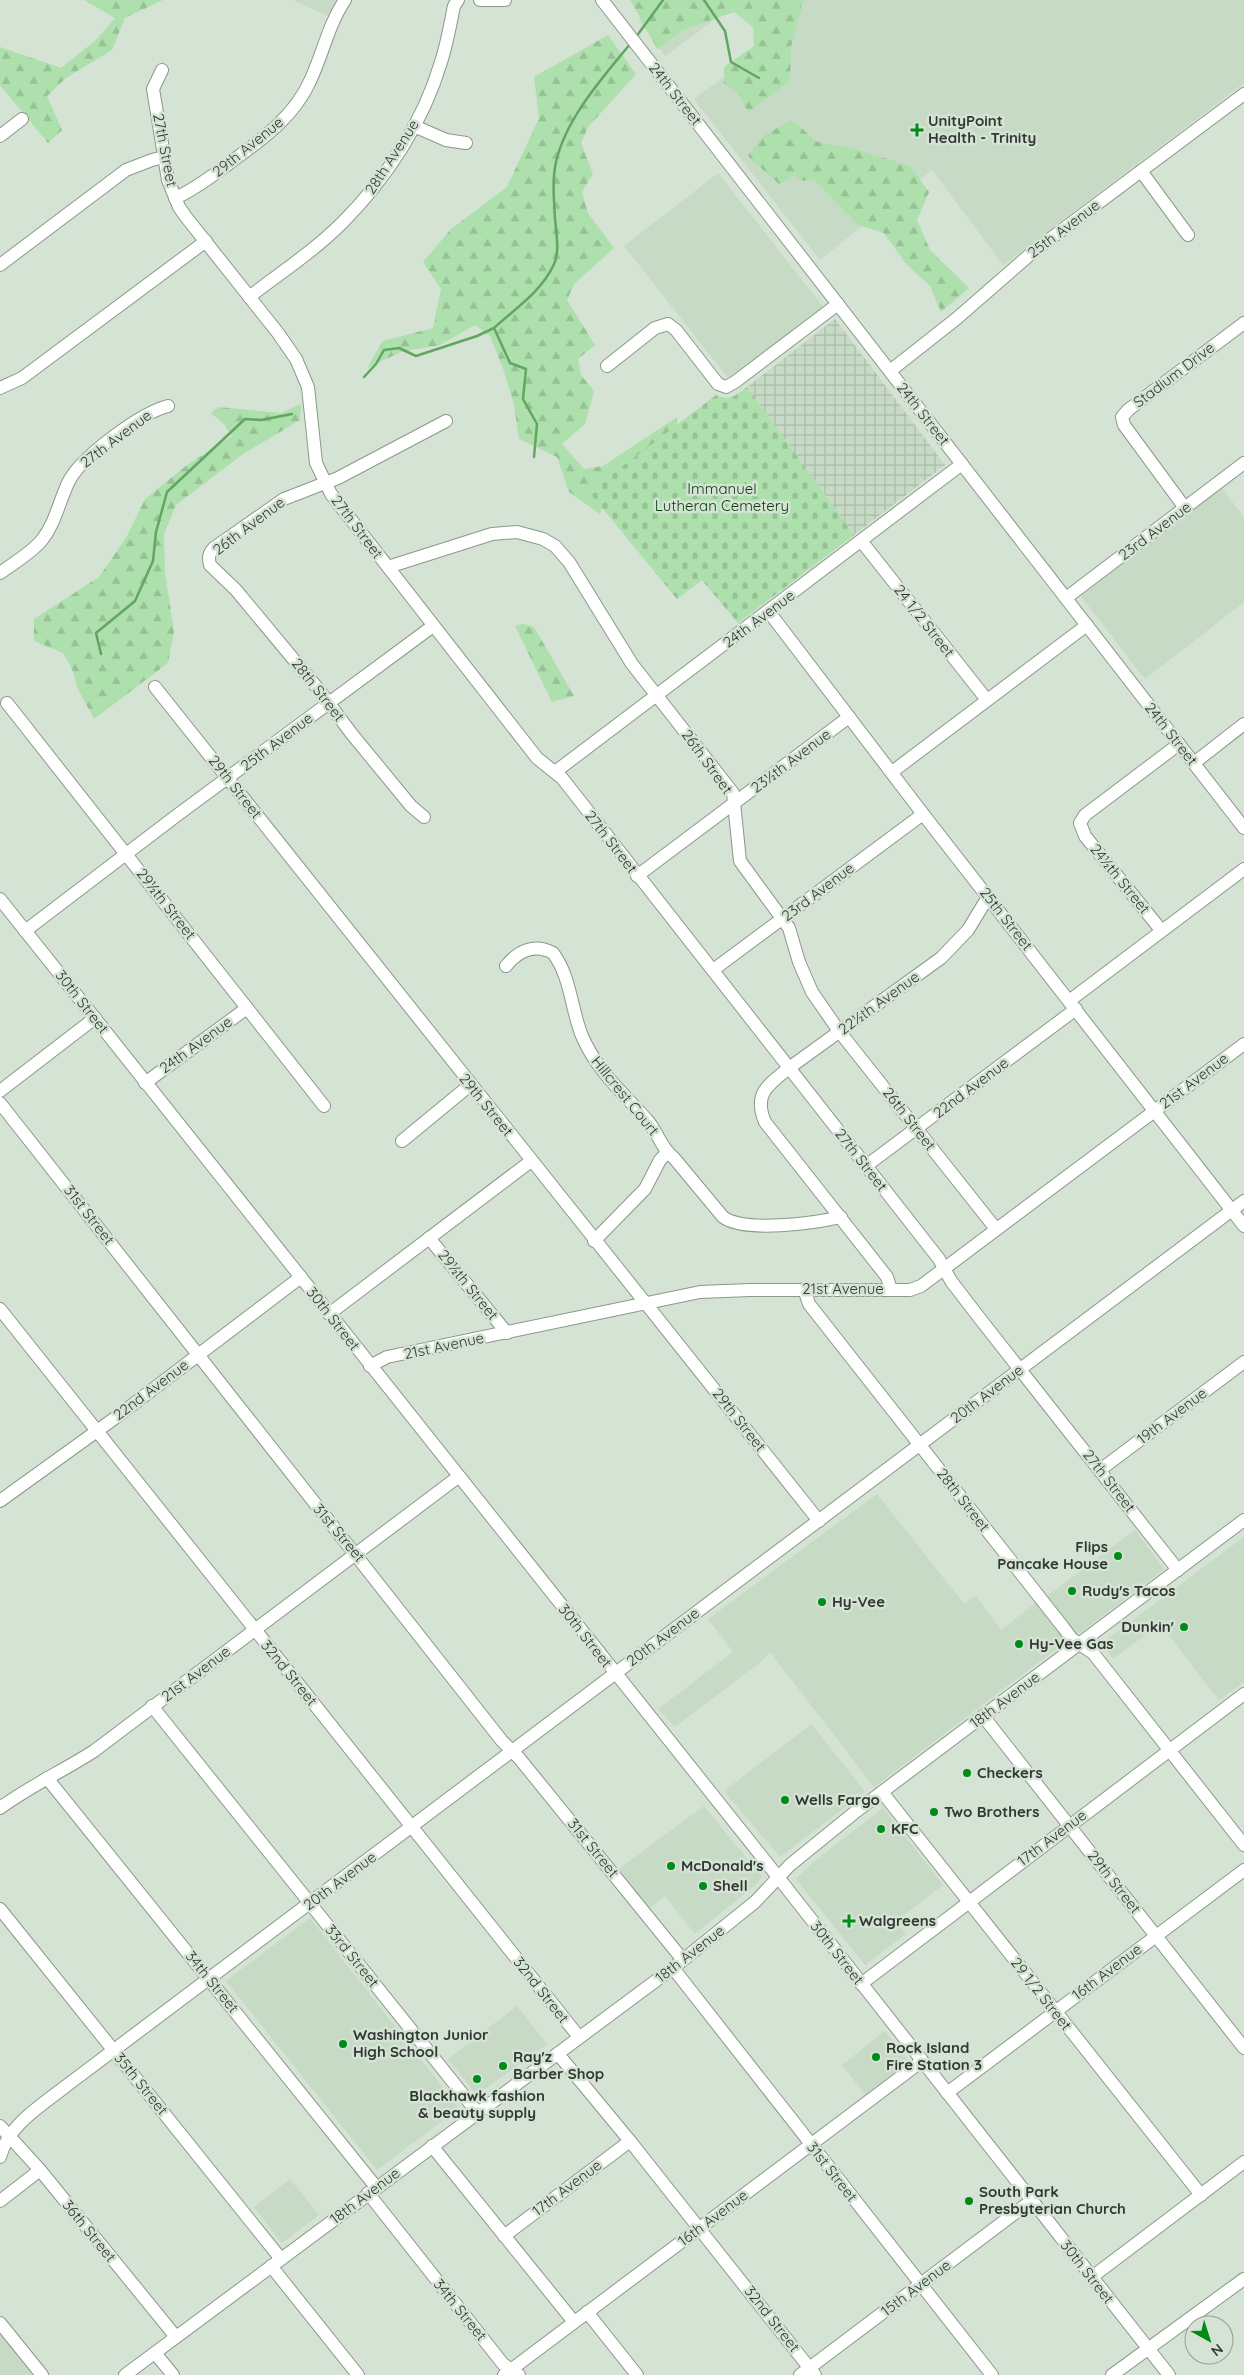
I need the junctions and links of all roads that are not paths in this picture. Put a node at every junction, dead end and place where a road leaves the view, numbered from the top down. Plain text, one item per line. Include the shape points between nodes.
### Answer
1 (345, 0) edge
2 (458, 0) edge
3 (480, 0) edge
4 (504, 0) edge
5 (602, 0) edge
6 (162, 70) dead end
7 (1244, 94) edge
8 (22, 119) dead end
9 (414, 126) junction
10 (0, 136) edge
11 (466, 143) dead end
12 (164, 157) junction
13 (1141, 171) junction
14 (175, 198) junction
15 (1188, 235) dead end
16 (206, 241) junction
17 (0, 265) edge
18 (249, 297) junction
19 (838, 304) junction
20 (1244, 323) edge
21 (607, 366) dead end
22 (890, 371) junction
23 (0, 388) edge
24 (168, 406) dead end
25 (446, 421) dead end
26 (1244, 463) edge
27 (962, 464) junction
28 (325, 483) junction
29 (1185, 508) junction
30 (862, 542) junction
31 (210, 565) joint
32 (388, 567) junction
33 (0, 573) edge
34 (1066, 598) junction
35 (769, 612) junction
36 (1087, 624) junction
37 (433, 626) junction
38 (154, 687) dead end
39 (658, 696) junction
40 (986, 700) junction
41 (329, 702) junction
42 (7, 703) dead end
43 (849, 717) junction
44 (1244, 724) edge
45 (1179, 744) junction
46 (1194, 763) junction
47 (555, 772) junction
48 (892, 772) junction
49 (228, 778) junction
50 (734, 803) junction
51 (923, 814) junction
52 (424, 817) dead end
53 (1244, 828) edge
54 (126, 854) junction
55 (1244, 869) edge
56 (637, 876) junction
57 (988, 897) junction
58 (0, 899) edge
59 (784, 918) junction
60 (1161, 930) junction
61 (26, 931) junction
62 (506, 966) dead end
63 (713, 970) junction
64 (1073, 1005) junction
65 (247, 1008) junction
66 (95, 1018) junction
67 (840, 1031) junction
68 (1244, 1044) edge
69 (789, 1068) junction
70 (145, 1082) junction
71 (470, 1085) junction
72 (0, 1091) edge
73 (0, 1103) edge
74 (324, 1106) dead end
75 (1155, 1110) junction
76 (918, 1128) junction
77 (402, 1141) dead end
78 (667, 1153) junction
79 (531, 1161) junction
80 (866, 1166) junction
81 (1244, 1201) edge
82 (1232, 1210) junction
83 (841, 1217) junction
84 (1244, 1226) edge
85 (996, 1229) junction
86 (429, 1238) junction
87 (594, 1241) junction
88 (944, 1268) junction
89 (301, 1277) junction
90 (804, 1289) junction
91 (892, 1290) junction
92 (647, 1304) junction
93 (0, 1309) edge
94 (329, 1314) junction
95 (507, 1333) junction
96 (199, 1354) junction
97 (1244, 1362) edge
98 (370, 1366) junction
99 (1020, 1369) junction
100 (97, 1431) junction
101 (919, 1444) junction
102 (1100, 1470) junction
103 (458, 1477) junction
104 (0, 1501) edge
105 (1244, 1520) edge
106 (819, 1521) junction
107 (356, 1554) junction
108 (1178, 1570) junction
109 (254, 1630) junction
110 (1080, 1644) junction
111 (614, 1673) junction
112 (1244, 1694) edge
113 (152, 1706) junction
114 (983, 1716) junction
115 (1170, 1750) junction
116 (512, 1751) junction
117 (47, 1778) junction
118 (882, 1792) junction
119 (0, 1808) edge
120 (1070, 1825) junction
121 (412, 1826) junction
122 (1244, 1845) edge
123 (1244, 1870) edge
124 (778, 1877) junction
125 (970, 1902) junction
126 (310, 1903) junction
127 (0, 1909) edge
128 (1155, 1935) junction
129 (678, 1964) junction
130 (209, 1979) junction
131 (861, 1984) junction
132 (1055, 2012) junction
133 (579, 2038) junction
134 (1244, 2048) edge
135 (115, 2051) junction
136 (558, 2054) junction
137 (922, 2061) junction
138 (947, 2093) junction
139 (477, 2112) junction
140 (0, 2126) edge
141 (9, 2137) junction
142 (630, 2140) junction
143 (810, 2144) junction
144 (432, 2146) junction
145 (0, 2157) edge
146 (1244, 2162) edge
147 (40, 2170) junction
148 (372, 2190) junction
149 (1200, 2196) junction
150 (0, 2201) edge
151 (1031, 2201) junction
152 (700, 2228) junction
153 (504, 2236) junction
154 (276, 2263) junction
155 (1092, 2277) junction
156 (1244, 2279) edge
157 (920, 2285) junction
158 (587, 2312) junction
159 (574, 2322) junction
160 (0, 2323) edge
161 (176, 2337) junction
162 (1148, 2348) junction
163 (155, 2353) junction
164 (808, 2372) edge
165 (512, 2373) edge
166 (42, 2375) edge
167 (125, 2375) edge
168 (173, 2375) edge
169 (358, 2375) edge
170 (637, 2375) edge
171 (992, 2375) edge
172 (1112, 2375) edge
173 (1169, 2375) edge

1 - 14 street, 29th Avenue via 326,37 309,83 294,107 258,142 190,192
2 - 9 street, 28th Avenue via 441,62
3 - 4 street
5 - 19 street, 24th Street
6 - 12 street, 27th Street via 153,88
7 - 13 street, 25th Avenue
8 - 10 street
9 - 11 street via 446,140
9 - 18 street, 28th Avenue via 381,179 342,224
12 - 14 street, 27th Street
12 - 17 street via 126,170
13 - 15 street
13 - 22 street, 25th Avenue via 1034,251
14 - 16 street, 27th Street
16 - 18 street, 27th Street
16 - 23 street via 22,378
18 - 28 street, 27th Street via 288,346 302,371 308,387 316,463
19 - 21 street via 731,385 722,386 712,378 672,326 664,324
19 - 22 street, 24th Street
20 - 29 street, Stadium Drive via 1122,417 1124,425
22 - 27 street, 24th Street
24 - 33 street, 27th Avenue via 151,412 78,466 66,487 56,517 41,541
25 - 28 street, 26th Avenue
26 - 29 street, 23rd Avenue
27 - 30 street, 24th Avenue
27 - 34 street, 24th Street
28 - 31 street, 26th Avenue via 298,492 268,508 214,548 209,553
28 - 32 street, 27th Street
29 - 34 street, 23rd Avenue
30 - 35 street, 24th Avenue
30 - 40 street, 24 1/2 Street
31 - 41 street, 28th Street via 236,590
32 - 37 street, 27th Street
32 - 39 street, 26th Street via 492,534 517,532 543,539 555,546 569,562 632,664
34 - 36 street, 24th Street
35 - 39 street, 24th Avenue
35 - 43 street, 25th Street
36 - 40 street
36 - 45 street, 24th Street
37 - 41 street, 25th Avenue
37 - 47 street, 27th Street via 537,758
38 - 49 street, 29th Street
39 - 47 street, 24th Avenue
39 - 50 street, 26th Street via 729,787
40 - 48 street
41 - 49 street, 25th Avenue
41 - 52 street, 28th Street via 411,806
42 - 54 street, 29½th Street
43 - 48 street, 25th Street
43 - 50 street, 23½th Avenue
44 - 46 street
45 - 46 street, 24th Street
45 - 60 street, 24½th Street via 1085,815 1080,826
46 - 53 street, 24th Street
47 - 56 street, 27th Street
48 - 51 street, 25th Street
49 - 54 street, 25th Avenue
49 - 71 street, 29th Street
50 - 56 street, 23½th Avenue
50 - 59 street, 26th Street via 740,861
51 - 57 street, 25th Street
51 - 59 street, 23rd Avenue
54 - 61 street, 25th Avenue
54 - 65 street, 29½th Street
55 - 60 street, 22nd Avenue
56 - 63 street, 27th Street
57 - 64 street, 25th Street
57 - 67 street, 22½th Avenue via 968,930 941,958
58 - 61 street, 30th Street
59 - 63 street, 23rd Avenue
59 - 67 street, 26th Street via 812,992
60 - 64 street, 22nd Avenue
61 - 66 street, 30th Street
62 - 78 street, Hillcrest Court via 514,956 532,948 553,953 564,972 578,1024 592,1057 648,1121
63 - 69 street, 27th Street
64 - 75 street, 25th Street
64 - 76 street, 22nd Avenue
65 - 70 street, 24th Avenue
65 - 74 street, 29½th Street
66 - 70 street, 30th Street
66 - 72 street
67 - 69 street, 22½th Avenue
67 - 76 street, 26th Street
68 - 75 street, 21st Avenue
69 - 80 street, 27th Street
69 - 83 street, 22½th Avenue via 764,1091 760,1107 765,1122
70 - 89 street, 30th Street
71 - 77 street
71 - 79 street, 29th Street
73 - 96 street, 31st Street
75 - 82 street, 25th Street
75 - 85 street, 21st Avenue
76 - 80 street, 22nd Avenue
76 - 85 street, 26th Street
78 - 83 street, Hillcrest Court via 723,1218 734,1223 811,1224
78 - 87 street via 645,1189
79 - 86 street
79 - 87 street, 29th Street
80 - 88 street, 27th Street
81 - 82 street, 20th Avenue
82 - 84 street, 25th Street
82 - 99 street, 20th Avenue
83 - 91 street via 887,1278
85 - 88 street, 21st Avenue
86 - 94 street
86 - 95 street, 29½th Street
87 - 92 street, 29th Street
88 - 91 street, 21st Avenue via 916,1289
88 - 99 street, 27th Street
89 - 94 street, 30th Street
89 - 96 street, 22nd Avenue
90 - 91 street, 21st Avenue
90 - 92 street, 21st Avenue via 714,1291
90 - 101 street, 28th Street via 809,1304
92 - 95 street, 21st Avenue
92 - 106 street, 29th Street
93 - 100 street, 32nd Street
94 - 98 street, 30th Street
95 - 98 street, 21st Avenue via 387,1357
96 - 100 street, 22nd Avenue
96 - 107 street, 31st Street
97 - 102 street, 19th Avenue
98 - 103 street, 30th Street
99 - 101 street, 20th Avenue
99 - 102 street, 27th Street
100 - 104 street, 22nd Avenue
100 - 109 street, 32nd Street
101 - 106 street, 20th Avenue
101 - 110 street, 28th Street via 1063,1627
102 - 108 street, 27th Street
103 - 107 street, 21st Avenue
103 - 111 street, 30th Street
105 - 108 street, 18th Avenue
106 - 111 street, 20th Avenue
107 - 109 street, 21st Avenue
107 - 116 street, 31st Street
108 - 110 street, 18th Avenue
109 - 113 street, 21st Avenue
109 - 121 street, 32nd Street
110 - 114 street, 18th Avenue
110 - 115 street, 28th Street via 1093,1652
111 - 116 street, 20th Avenue
111 - 124 street, 30th Street
112 - 115 street, 17th Avenue
113 - 117 street, 21st Avenue via 94,1751
113 - 126 street, 33rd Street
114 - 118 street, 18th Avenue
114 - 120 street, 29th Street
115 - 120 street, 17th Avenue
115 - 122 street, 28th Street
116 - 121 street, 20th Avenue
116 - 129 street, 31st Street via 637,1902
117 - 119 street, 21st Avenue
117 - 130 street, 34th Street
118 - 124 street, 18th Avenue
118 - 125 street, 29 1/2 Street
120 - 125 street, 17th Avenue
120 - 128 street, 29th Street
121 - 126 street, 20th Avenue
121 - 133 street, 32nd Street
123 - 128 street, 16th Avenue
124 - 129 street, 18th Avenue via 755,1902
124 - 131 street, 30th Street
125 - 131 street, 17th Avenue
125 - 132 street, 29 1/2 Street
126 - 130 street, 20th Avenue
126 - 139 street, 33rd Street
127 - 135 street, 35th Street
128 - 132 street, 16th Avenue
128 - 134 street, 29th Street
129 - 133 street, 18th Avenue
129 - 143 street, 31st Street
130 - 135 street, 20th Avenue
130 - 148 street, 34th Street
131 - 137 street, 30th Street
132 - 138 street, 16th Avenue
132 - 149 street, 29 1/2 Street
133 - 136 street, 18th Avenue
135 - 141 street, 20th Avenue via 24,2119
135 - 154 street, 35th Street
136 - 139 street, 18th Avenue
136 - 142 street, 32nd Street
137 - 138 street, 30th Street
137 - 143 street, 16th Avenue
138 - 151 street, 30th Street
139 - 144 street, 18th Avenue
140 - 141 street, 36th Street
141 - 145 street, 20th Avenue
141 - 147 street, 36th Street
142 - 152 street, 32nd Street
142 - 153 street, 17th Avenue
143 - 152 street, 16th Avenue
143 - 157 street, 31st Street
144 - 148 street, 18th Avenue
144 - 153 street
146 - 149 street
147 - 150 street
147 - 161 street, 36th Street
148 - 154 street, 18th Avenue
148 - 165 street, 34th Street
149 - 155 street
151 - 155 street, 30th Street
151 - 157 street, 15th Avenue
152 - 158 street, 16th Avenue
152 - 164 street, 32nd Street
153 - 159 street
154 - 161 street, 18th Avenue
154 - 169 street, 35th Street
155 - 162 street, 30th Street
156 - 162 street
157 - 164 street, 15th Avenue
157 - 171 street, 31st Street
158 - 159 street, 16th Avenue
158 - 170 street
159 - 165 street, 16th Avenue
160 - 166 street
161 - 163 street, 18th Avenue
162 - 172 street
162 - 173 street, 30th Street
163 - 167 street, 18th Avenue
163 - 168 street

